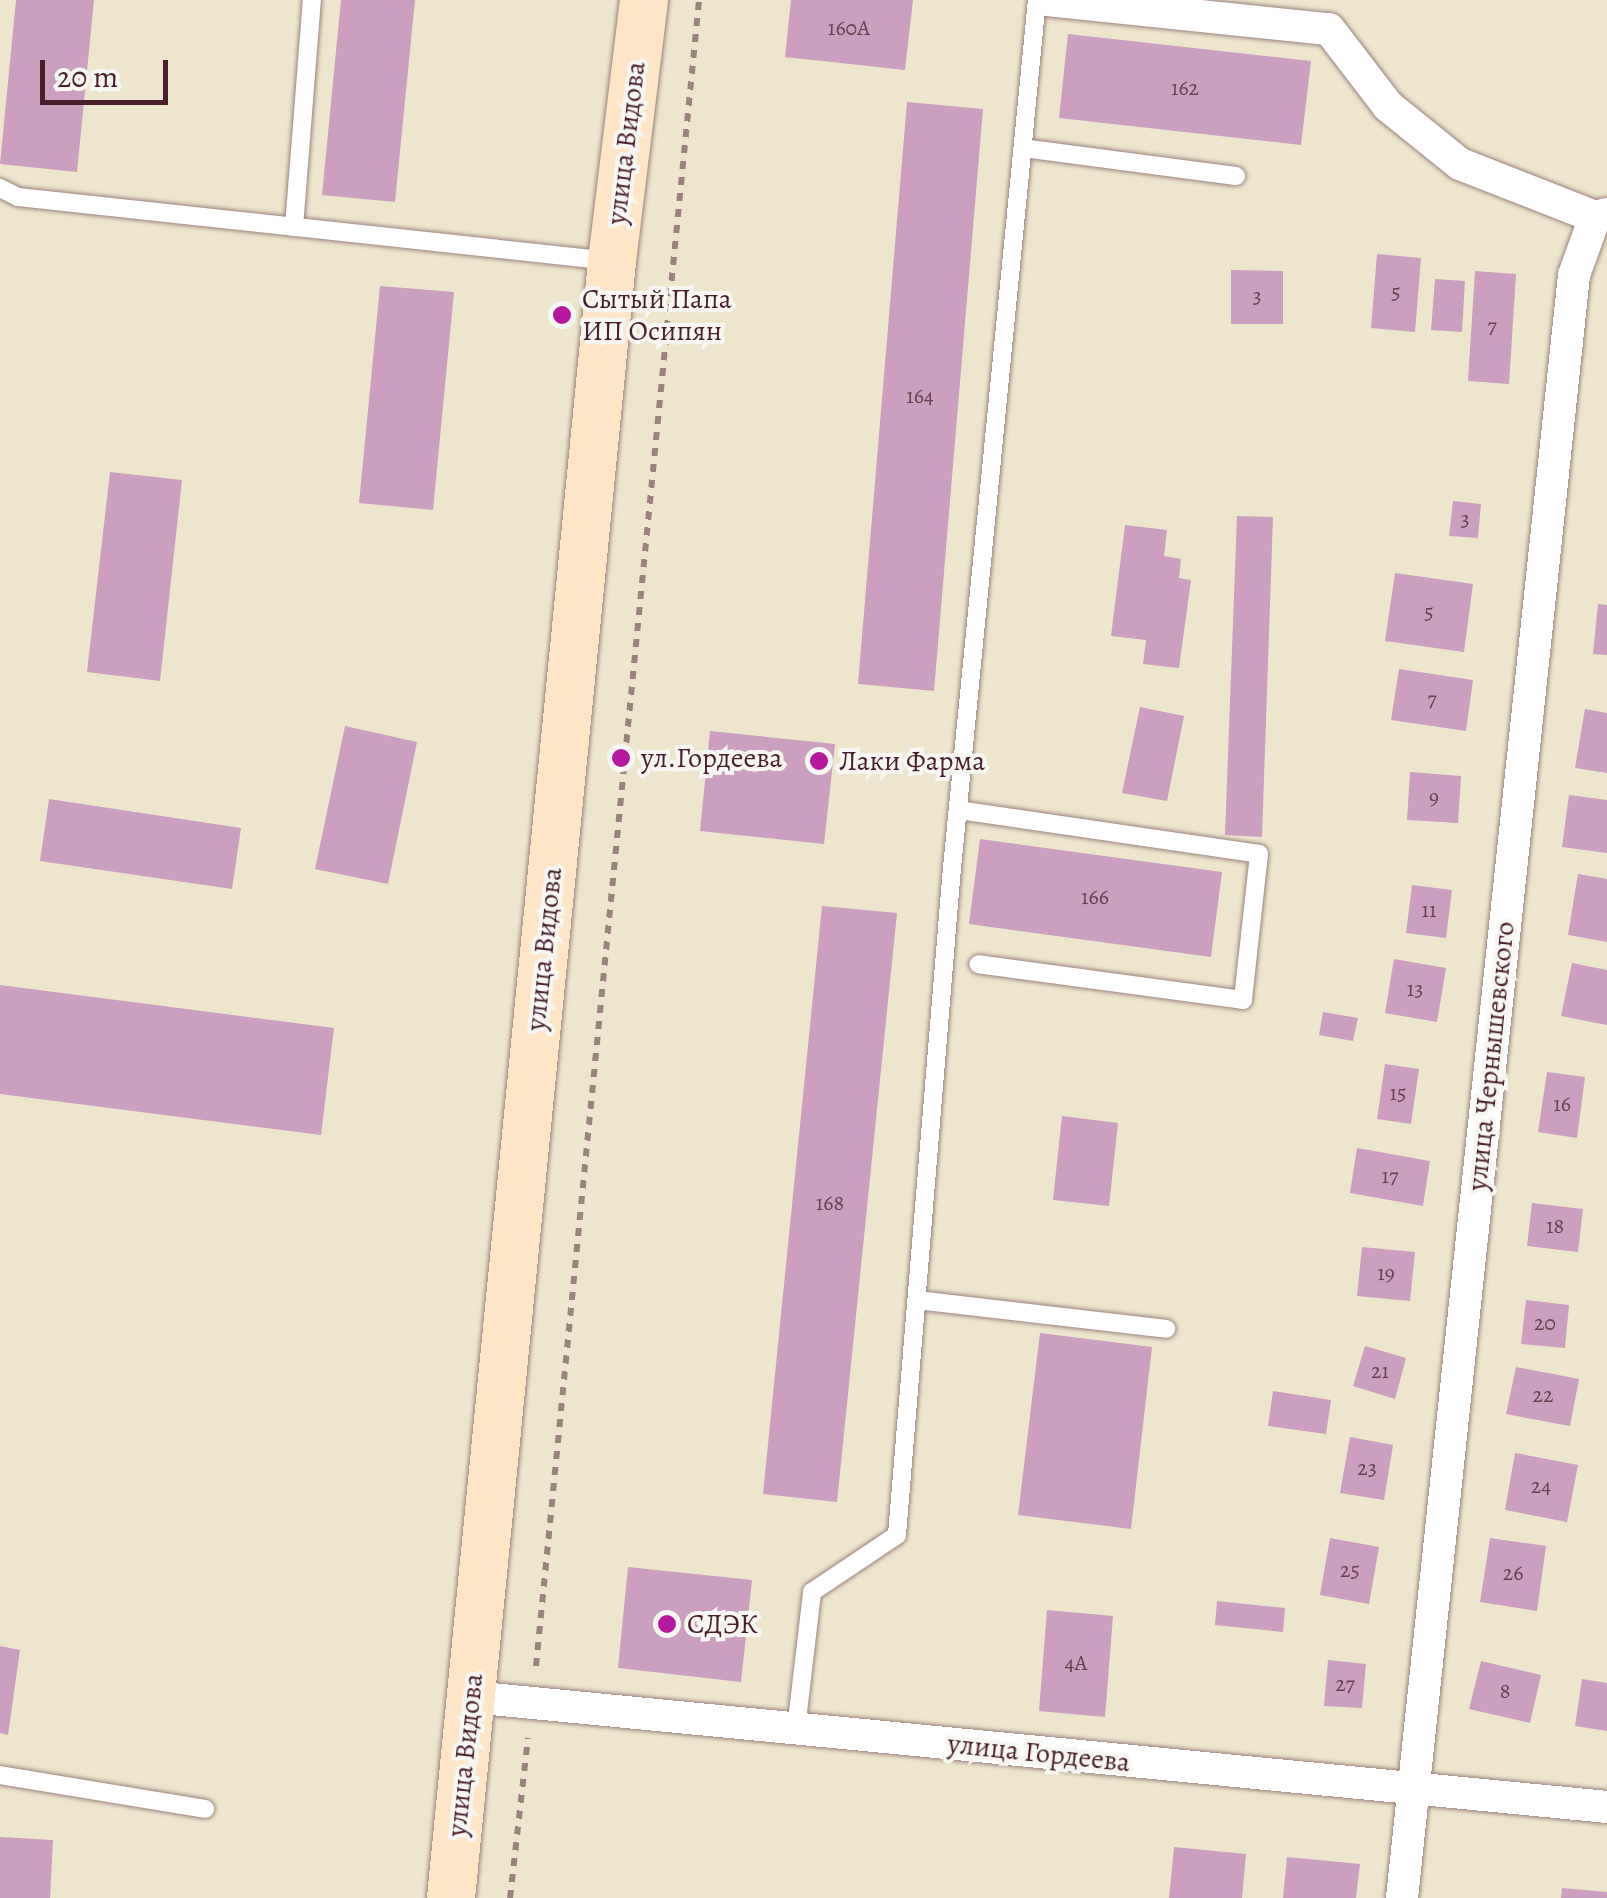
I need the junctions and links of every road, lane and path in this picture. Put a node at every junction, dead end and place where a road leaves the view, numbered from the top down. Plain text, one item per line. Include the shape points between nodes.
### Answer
1 (312, 0) edge
2 (644, 0) edge
3 (699, 0) edge
4 (1038, 0) edge
5 (1046, 0) edge
6 (1023, 148) junction
7 (1236, 176) dead end
8 (0, 188) edge
9 (1601, 216) edge
10 (294, 227) junction
11 (612, 261) junction
12 (958, 810) junction
13 (978, 964) dead end
14 (917, 1300) junction
15 (1166, 1328) dead end
16 (471, 1697) junction
17 (532, 1703) junction
18 (796, 1729) junction
19 (0, 1775) edge
20 (1413, 1790) junction
21 (1607, 1808) edge
22 (205, 1809) dead end
23 (451, 1898) edge
24 (510, 1898) edge
25 (1402, 1898) edge

1 - 10 lane
2 - 11 street, улица Видова
3 - 17 path
4 - 6 lane
5 - 9 street via 1329,29 1388,106 1460,164
6 - 7 lane
6 - 12 lane
8 - 10 lane via 18,197
9 - 20 street, улица Чернышевского via 1574,275
10 - 11 lane
11 - 16 street, улица Видова
12 - 13 lane via 1259,854 1243,1000
12 - 14 lane
14 - 15 lane
14 - 18 lane via 898,1535 812,1592
16 - 17 street, улица Гордеева
16 - 23 street, улица Видова
17 - 18 street, улица Гордеева
17 - 24 path
18 - 20 street, улица Гордеева
19 - 22 lane
20 - 21 street, улица Гордеева
20 - 25 street, улица Чернышевского

